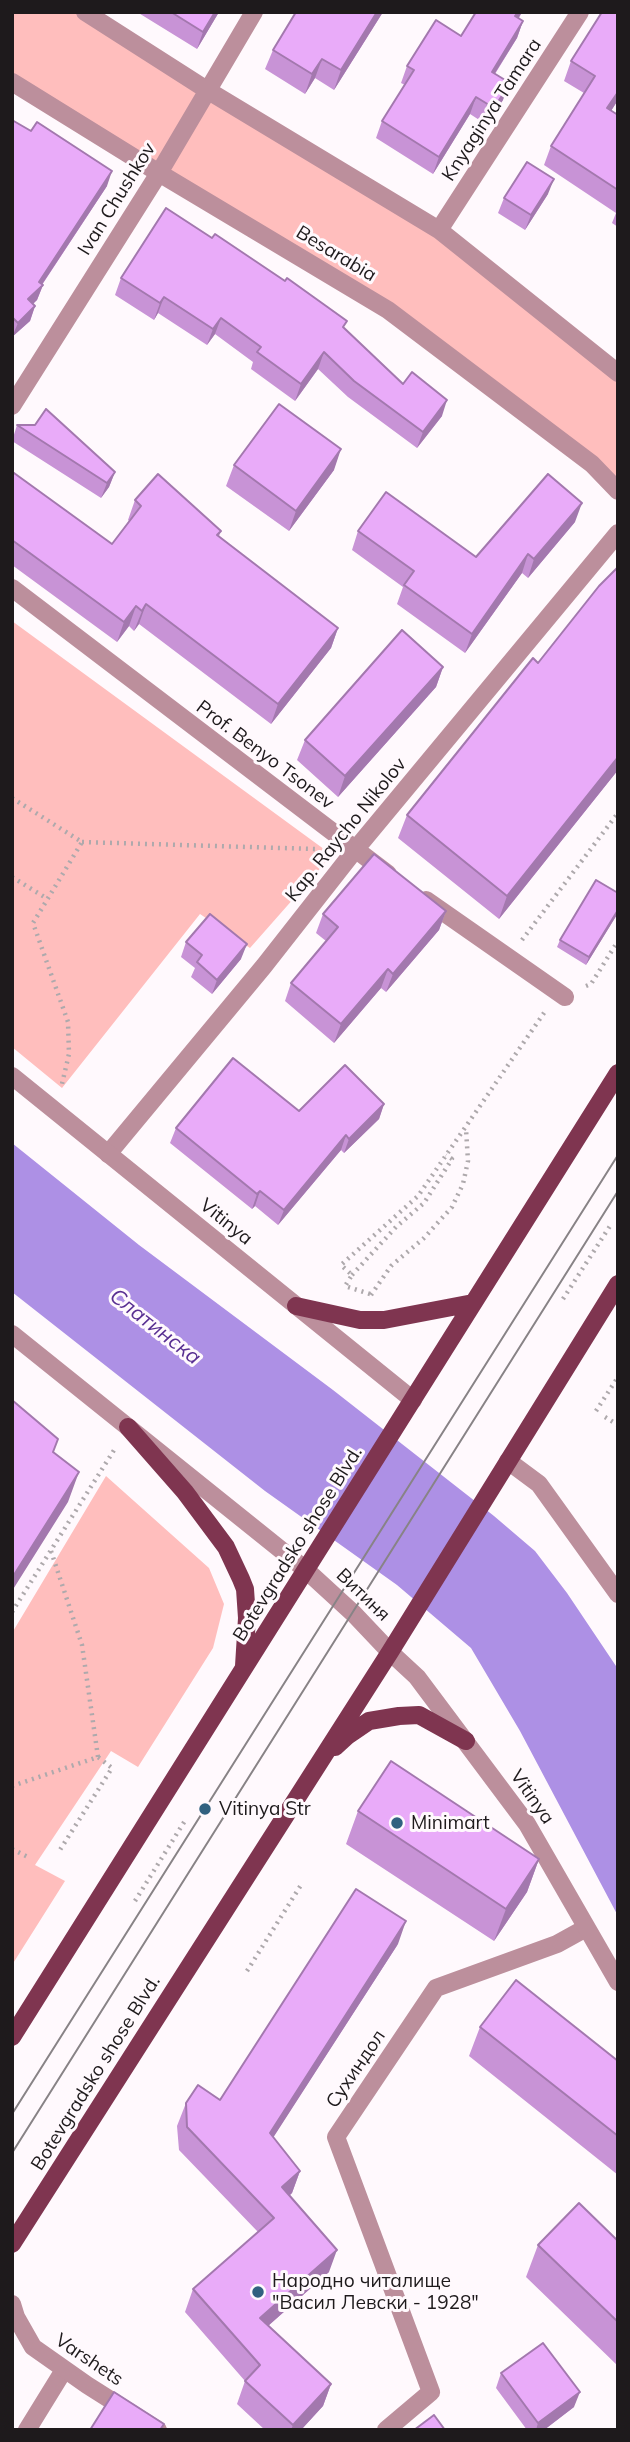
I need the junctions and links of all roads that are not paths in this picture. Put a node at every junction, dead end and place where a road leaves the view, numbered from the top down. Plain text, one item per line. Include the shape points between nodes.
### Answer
1 (85, 12) edge
2 (254, 12) edge
3 (580, 12) edge
4 (12, 82) edge
5 (207, 90) junction
6 (159, 173) junction
7 (439, 230) junction
8 (618, 373) edge
9 (12, 405) edge
10 (618, 491) edge
11 (618, 533) edge
12 (12, 588) edge
13 (355, 850) junction
14 (565, 997) road end
15 (618, 1073) edge
16 (12, 1076) edge
17 (108, 1154) junction
18 (618, 1284) edge
19 (473, 1303) junction
20 (296, 1306) junction
21 (12, 1334) edge
22 (413, 1400) junction
23 (128, 1427) junction
24 (508, 1461) junction
25 (306, 1570) junction
26 (618, 1594) edge
27 (390, 1651) junction
28 (243, 1670) junction
29 (466, 1741) junction
30 (318, 1764) junction
31 (586, 1928) junction
32 (618, 1982) edge
33 (12, 2037) edge
34 (12, 2244) edge
35 (12, 2304) edge
36 (12, 2344) edge
37 (33, 2347) junction
38 (64, 2370) junction
39 (27, 2430) edge
40 (158, 2430) edge
41 (386, 2430) edge

1 - 5 street
2 - 5 street, Ivan Chushkov
3 - 7 street, Knyaginya Tamara
4 - 6 street, Besarabia
5 - 6 street, Ivan Chushkov
5 - 7 street
6 - 9 street, Ivan Chushkov
6 - 10 street, Besarabia via 388,310 592,464
7 - 8 street
11 - 13 street, Kap. Raycho Nikolov
12 - 13 street, Prof. Benyo Tsonev
13 - 14 street, Prof. Benyo Tsonev
13 - 17 street, Kap. Raycho Nikolov
15 - 19 main road, Botevgradsko shose Blvd.
16 - 17 street, Vitinya
17 - 20 street, Vitinya
18 - 24 main road, Botevgradsko shose Blvd.
19 - 20 main road via 384,1320 360,1320
19 - 22 main road, Botevgradsko shose Blvd.
20 - 22 street, Vitinya
21 - 23 street
22 - 25 main road, Botevgradsko shose Blvd.
23 - 25 street
23 - 28 main road via 226,1547 245,1589
24 - 26 street via 539,1484
24 - 27 main road, Botevgradsko shose Blvd.
25 - 27 street, Витиня
25 - 28 main road, Botevgradsko shose Blvd.
27 - 29 street, Vitinya via 417,1677
27 - 30 main road, Botevgradsko shose Blvd.
28 - 33 main road, Botevgradsko shose Blvd.
29 - 30 main road via 419,1715 388,1717 369,1721 347,1735
29 - 31 street, Vitinya via 527,1824
30 - 34 main road, Botevgradsko shose Blvd.
31 - 32 street, Vitinya
31 - 41 street, Сухиндол via 557,1944 436,1988 336,2137 431,2392
35 - 37 street, Varshets
36 - 37 street, Varshets
37 - 38 street, Varshets
38 - 39 street
38 - 40 street, Varshets

